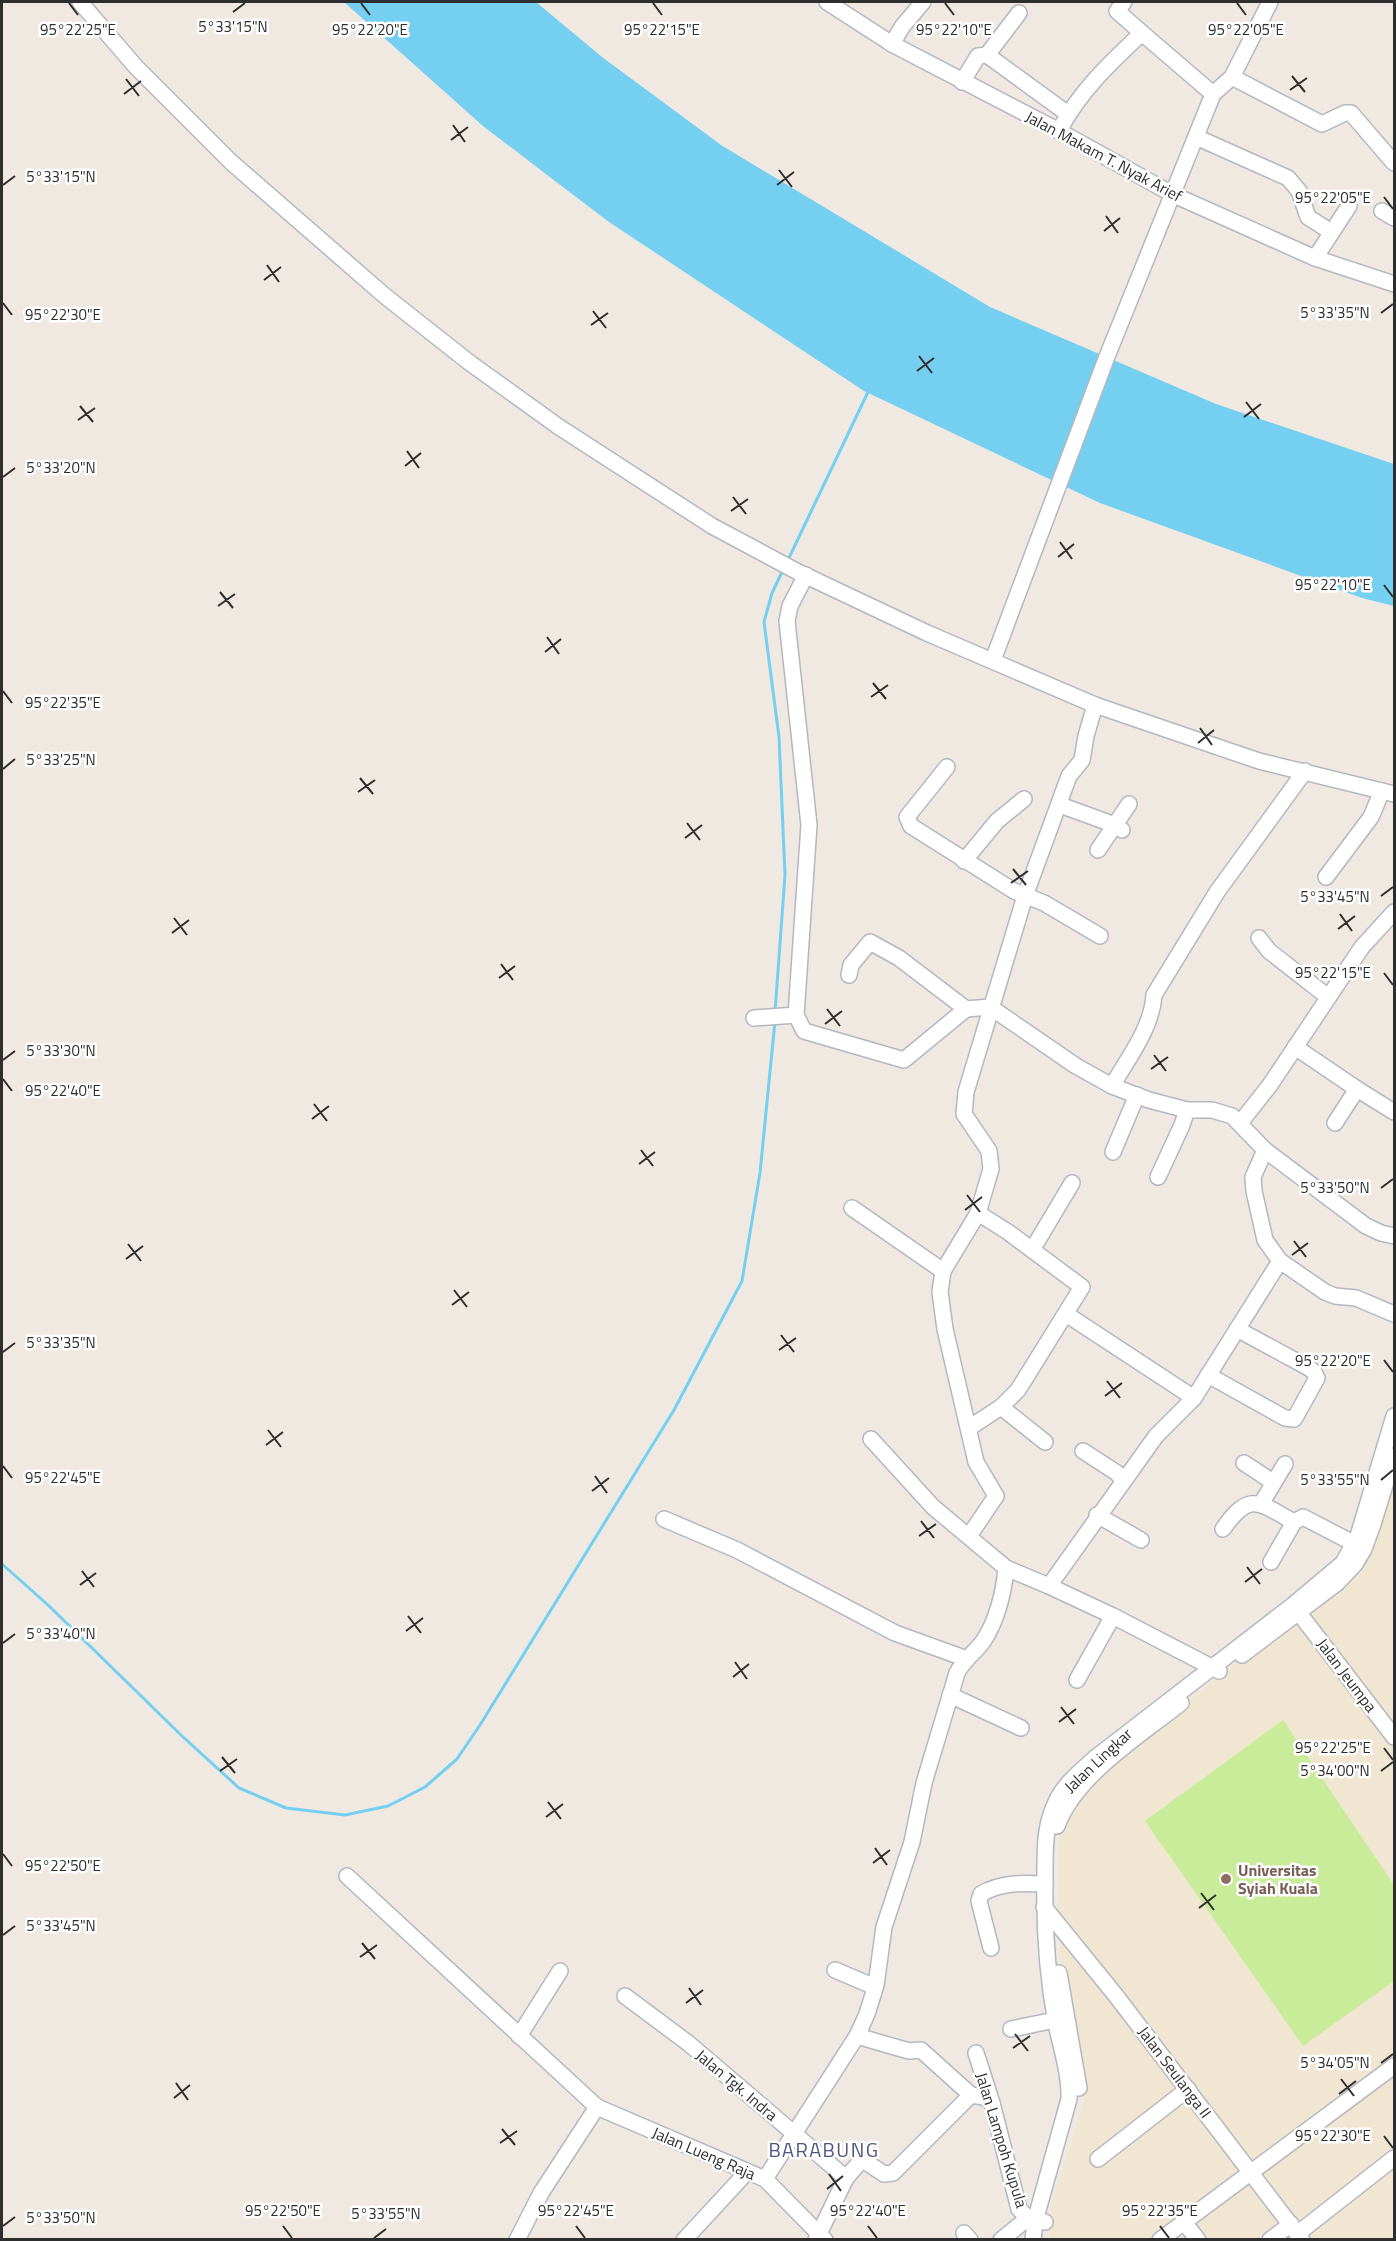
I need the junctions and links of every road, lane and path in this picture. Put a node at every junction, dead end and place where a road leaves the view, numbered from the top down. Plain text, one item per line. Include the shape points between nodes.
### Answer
1 (80, 2) edge
2 (827, 2) edge
3 (923, 2) edge
4 (1124, 2) edge
5 (1270, 2) edge
6 (1020, 13) dead end
7 (1142, 33) junction
8 (892, 44) junction
9 (987, 55) junction
10 (1232, 77) junction
11 (962, 82) junction
12 (1213, 94) junction
13 (1068, 114) junction
14 (1059, 131) junction
15 (1197, 137) junction
16 (1395, 163) edge
17 (1174, 195) junction
18 (1349, 206) dead end
19 (1331, 231) junction
20 (1315, 258) junction
21 (1395, 284) edge
22 (802, 573) junction
23 (993, 660) junction
24 (1095, 705) junction
25 (947, 767) dead end
26 (1305, 771) junction
27 (1389, 792) edge
28 (1024, 799) dead end
29 (1129, 804) dead end
30 (1060, 805) junction
31 (1118, 827) junction
32 (1098, 850) dead end
33 (964, 861) junction
34 (1326, 877) dead end
35 (1025, 896) junction
36 (1395, 912) edge
37 (1100, 936) dead end
38 (1259, 938) dead end
39 (849, 975) dead end
40 (1328, 997) junction
41 (990, 1007) junction
42 (966, 1009) junction
43 (794, 1015) junction
44 (754, 1018) dead end
45 (1295, 1047) junction
46 (1112, 1086) junction
47 (1357, 1089) junction
48 (1137, 1095) junction
49 (1187, 1110) junction
50 (1395, 1112) edge
51 (1240, 1123) junction
52 (1335, 1123) dead end
53 (1265, 1150) junction
54 (1113, 1152) dead end
55 (1158, 1176) dead end
56 (1072, 1183) dead end
57 (852, 1208) dead end
58 (978, 1213) junction
59 (1395, 1236) edge
60 (1032, 1250) junction
61 (1280, 1261) junction
62 (943, 1271) junction
63 (1066, 1314) junction
64 (1395, 1314) edge
65 (1237, 1329) junction
66 (1208, 1375) junction
67 (1194, 1398) junction
68 (1001, 1407) junction
69 (1395, 1416) edge
70 (969, 1428) junction
71 (871, 1439) dead end
72 (1045, 1442) dead end
73 (1083, 1451) dead end
74 (1395, 1456) edge
75 (1244, 1463) dead end
76 (1286, 1464) dead end
77 (1123, 1480) junction
78 (1273, 1482) junction
79 (1261, 1504) junction
80 (1097, 1515) junction
81 (664, 1519) dead end
82 (1294, 1522) junction
83 (1223, 1529) dead end
84 (969, 1536) junction
85 (1141, 1540) dead end
86 (1355, 1544) junction
87 (1271, 1562) dead end
88 (1006, 1568) junction
89 (1049, 1586) junction
90 (1299, 1613) junction
91 (1113, 1616) junction
92 (967, 1659) junction
93 (1216, 1669) junction
94 (1077, 1680) dead end
95 (950, 1695) junction
96 (1021, 1728) dead end
97 (1395, 1737) edge
98 (347, 1876) dead end
99 (1045, 1884) junction
100 (1049, 1912) junction
101 (991, 1948) dead end
102 (835, 1970) dead end
103 (560, 1971) dead end
104 (875, 1987) junction
105 (625, 1996) dead end
106 (1056, 2020) junction
107 (1011, 2030) dead end
108 (519, 2036) junction
109 (857, 2036) junction
110 (976, 2053) dead end
111 (1395, 2066) edge
112 (1188, 2089) junction
113 (971, 2096) junction
114 (992, 2103) junction
115 (597, 2107) junction
116 (795, 2134) junction
117 (1395, 2158) edge
118 (1098, 2159) dead end
119 (747, 2172) junction
120 (1252, 2173) junction
121 (846, 2178) junction
122 (765, 2179) junction
123 (1036, 2220) junction
124 (1184, 2222) junction
125 (1297, 2232) edge
126 (820, 2238) edge
127 (517, 2240) edge
128 (684, 2240) edge
129 (1001, 2240) edge
130 (1033, 2240) edge
131 (1043, 2240) edge
132 (1161, 2240) edge
133 (1198, 2240) edge
134 (1270, 2240) edge

1 - 22 street via 136,67 231,162 385,296 560,427 675,503
2 - 8 street, Jalan Makam T. Nyak Arief
3 - 8 street
4 - 7 street via 1117,11
5 - 10 street
6 - 9 street
7 - 12 street
7 - 13 street via 1089,85
8 - 11 street, Jalan Makam T. Nyak Arief
9 - 11 street via 978,56
9 - 13 street
10 - 12 street
10 - 16 street via 1322,124 1352,113
11 - 14 street, Jalan Makam T. Nyak Arief
12 - 15 street
13 - 14 street
14 - 17 street, Jalan Makam T. Nyak Arief
15 - 17 street
15 - 19 street via 1288,178 1299,191 1308,217
17 - 20 street, Jalan Makam T. Nyak Arief
17 - 23 street via 1106,359
18 - 19 street
19 - 20 street
20 - 21 street, Jalan Makam T. Nyak Arief
22 - 23 street
22 - 43 street via 787,621 809,825
23 - 24 street
24 - 26 street via 1214,747
24 - 30 street via 1082,760 1069,776
25 - 33 street via 907,817 911,826
26 - 27 street
26 - 46 street via 1155,995 1149,1022
27 - 34 street
28 - 33 street via 997,820
29 - 31 street
30 - 31 street
30 - 35 street
31 - 32 street
33 - 35 street
35 - 37 street
35 - 41 street
36 - 40 street via 1366,941
38 - 40 street via 1269,951
39 - 42 street via 851,965 870,942 899,958
40 - 45 street
41 - 42 street
41 - 46 street
41 - 58 street via 964,1108 991,1158
42 - 43 street via 904,1060 804,1030
43 - 44 street
45 - 47 street
45 - 51 street
46 - 48 street
47 - 50 street
47 - 52 street
48 - 49 street
48 - 54 street
49 - 51 street via 1221,1112
49 - 55 street
51 - 53 street
53 - 59 street via 1366,1226
53 - 61 street via 1253,1177 1254,1191 1265,1240
56 - 60 street
57 - 62 street
58 - 60 street
58 - 62 street
60 - 63 street via 1082,1287
61 - 64 street via 1325,1292 1356,1298
61 - 65 street
62 - 70 street via 939,1287 945,1329
63 - 67 street
63 - 68 street via 1018,1390
65 - 66 street
65 - 66 street via 1317,1375 1296,1416 1286,1418
66 - 67 street
67 - 77 street via 1156,1436
68 - 70 street
68 - 72 street
69 - 86 street, Jalan Lingkar
70 - 84 street via 976,1462 996,1497
71 - 84 street via 933,1507
73 - 77 street
74 - 90 street via 1359,1557 1337,1583
75 - 78 street
76 - 78 street
77 - 80 street
78 - 79 street
79 - 82 street
79 - 83 street via 1242,1506
80 - 85 street
80 - 89 street
81 - 92 street via 737,1550 895,1633
82 - 86 street via 1303,1517
82 - 87 street
84 - 88 street
86 - 93 street, Jalan Lingkar via 1332,1573
88 - 89 street
88 - 92 street via 991,1629
89 - 91 street
90 - 93 street
90 - 97 street, Jalan Jeumpa
91 - 93 street
91 - 94 street
92 - 95 street
93 - 99 street, Jalan Lingkar via 1095,1758 1056,1800 1046,1831
93 - 100 street via 1094,1773 1068,1801 1056,1827
95 - 96 street
95 - 104 street via 924,1783 912,1842 886,1917
98 - 108 street, Jalan Lueng Raja
99 - 100 street, Jalan Lingkar
99 - 101 street via 1014,1883 981,1894 979,1901
100 - 106 street, Jalan Lingkar via 1045,1939
100 - 112 street, Jalan Seulanga II
100 - 123 street via 1079,2094 1076,2115
102 - 104 street
103 - 108 street
104 - 109 street
105 - 116 street, Jalan Tgk. Indra via 688,2043
106 - 107 street
106 - 123 street, Jalan Lingkar via 1069,2099
108 - 115 street, Jalan Lueng Raja
109 - 113 street via 921,2050
109 - 116 street
110 - 114 street, Jalan Lampoh Kupula
111 - 120 street
112 - 118 street
112 - 120 street, Jalan Seulanga II
113 - 114 street via 984,2097
113 - 121 street via 893,2173 885,2174 866,2156
114 - 123 street, Jalan Lampoh Kupula via 1019,2209
115 - 119 street, Jalan Lueng Raja
115 - 127 street via 541,2193
116 - 121 street, Jalan Tgk. Indra
116 - 122 street
117 - 125 street
119 - 122 street, Jalan Lueng Raja
119 - 128 street
120 - 124 street
120 - 125 street, Jalan Seulanga II
121 - 126 street
122 - 126 street, Jalan Lueng Raja
123 - 129 street
123 - 130 street, Jalan Lingkar
123 - 131 street
124 - 132 street
124 - 133 street
125 - 134 street

